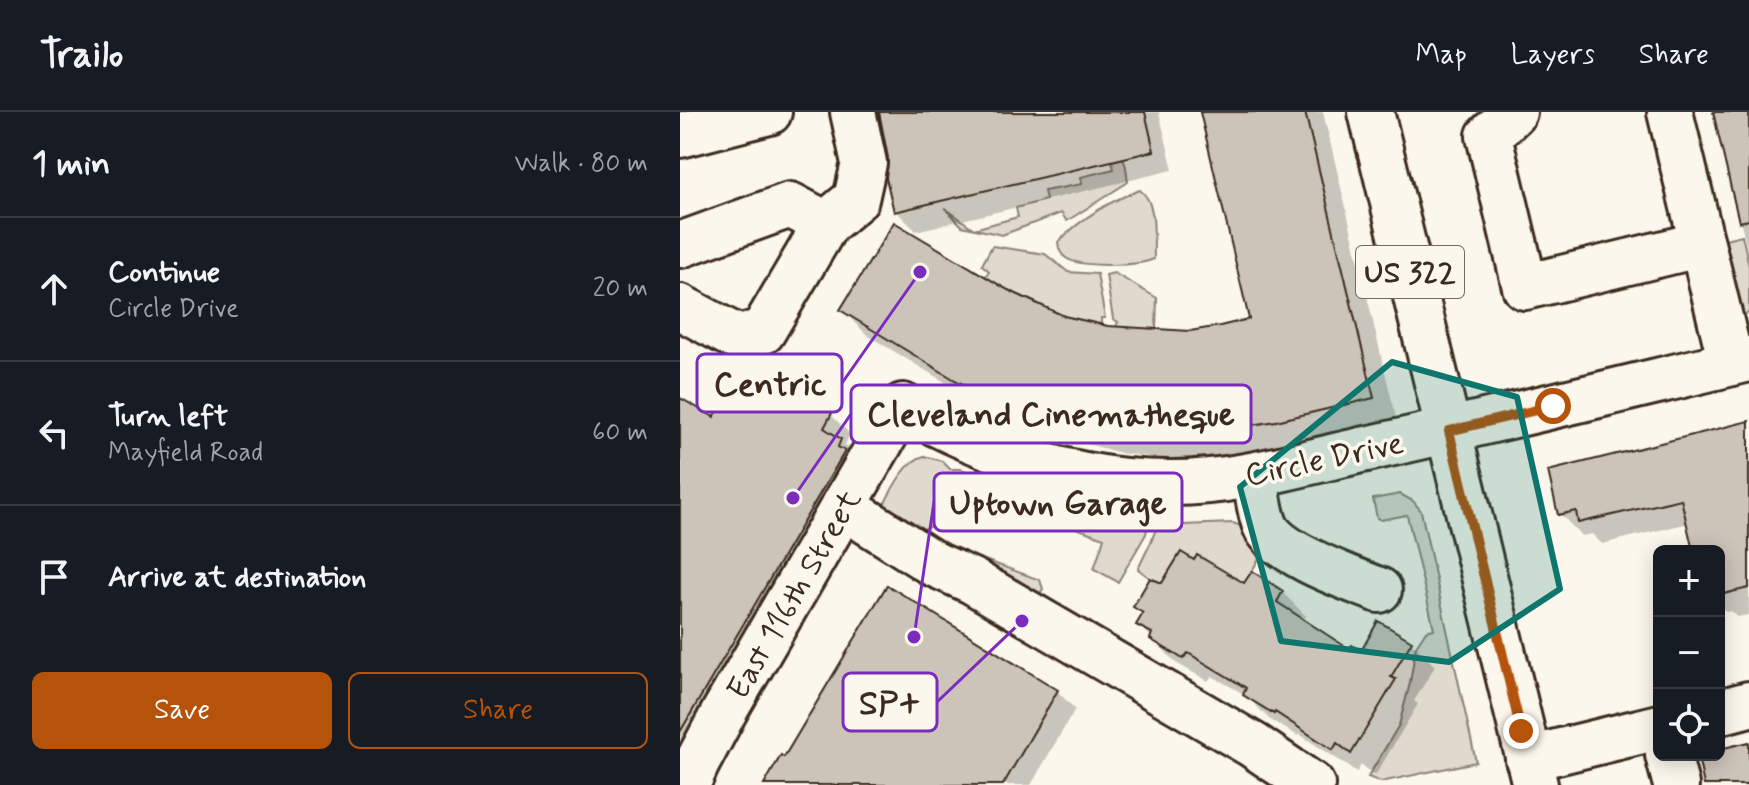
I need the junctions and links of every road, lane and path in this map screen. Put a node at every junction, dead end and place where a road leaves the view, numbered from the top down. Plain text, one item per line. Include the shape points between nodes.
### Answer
1 (769, 112) edge
2 (853, 112) edge
3 (1371, 112) edge
4 (1514, 112) edge
5 (1670, 112) edge
6 (680, 135) edge
7 (826, 224) junction
8 (1702, 244) junction
9 (680, 245) edge
10 (680, 307) edge
11 (1740, 361) edge
12 (903, 406) joint
13 (1449, 431) junction
14 (1254, 476) junction
15 (860, 517) junction
16 (1379, 590) dead end
17 (1749, 704) edge
18 (1725, 710) edge
19 (1653, 729) edge
20 (1670, 761) edge
21 (1532, 772) edge
22 (687, 785) edge
23 (1312, 785) edge
24 (1676, 785) edge

1 - 6 street
2 - 7 street via 864,163 856,199
3 - 13 street, US 322
4 - 8 street via 1489,136 1525,287
5 - 8 street
7 - 9 street via 790,205
7 - 10 street via 763,331 738,338
8 - 11 street
11 - 13 street, Circle Drive
12 - 14 street, Circle Drive via 966,439 1060,470 1168,483
12 - 15 street, East 116th Street via 886,433
13 - 14 street, Circle Drive
13 - 21 street, US 322
14 - 16 street via 1271,535 1290,550
15 - 22 street, East 116th Street via 724,712
15 - 23 street via 1253,745
17 - 18 street
19 - 21 street
20 - 24 street

